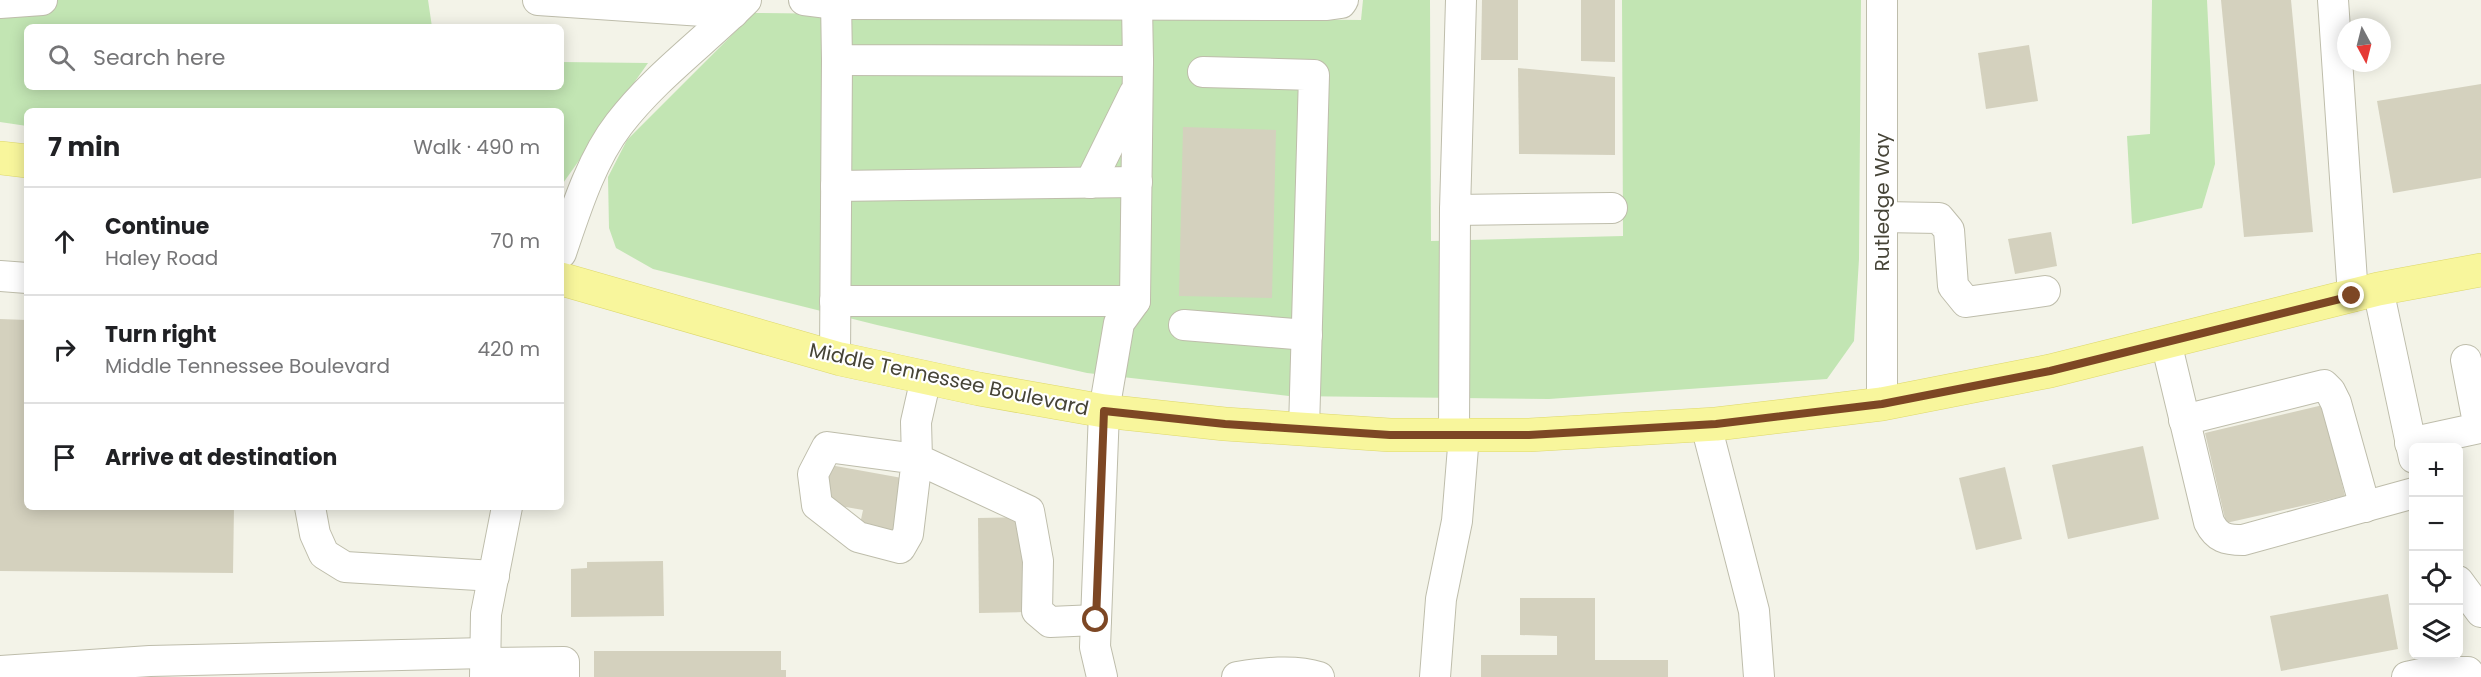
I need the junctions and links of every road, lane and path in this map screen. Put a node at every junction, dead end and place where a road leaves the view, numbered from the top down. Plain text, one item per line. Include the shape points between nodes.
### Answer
1 (42, 0) edge
2 (538, 0) edge
3 (804, 0) edge
4 (1343, 0) edge
5 (1461, 0) edge
6 (1882, 0) edge
7 (2333, 0) edge
8 (836, 2) edge
9 (0, 3) edge
10 (1137, 5) junction
11 (740, 6) edge
12 (837, 60) junction
13 (1203, 72) dead end
14 (1138, 73) junction
15 (0, 158) edge
16 (24, 161) edge
17 (1137, 182) junction
18 (1090, 183) junction
19 (836, 186) junction
20 (1612, 208) dead end
21 (1455, 210) junction
22 (1882, 217) junction
23 (564, 245) edge
24 (2481, 270) edge
25 (0, 276) edge
26 (24, 278) edge
27 (564, 280) edge
28 (2045, 291) dead end
29 (2365, 292) junction
30 (835, 301) junction
31 (1135, 301) junction
32 (1184, 325) dead end
33 (1307, 335) junction
34 (2166, 342) junction
35 (835, 358) junction
36 (2466, 360) dead end
37 (926, 378) junction
38 (1882, 404) junction
39 (1104, 411) junction
40 (2184, 420) junction
41 (1706, 424) junction
42 (1304, 429) junction
43 (1459, 435) junction
44 (2410, 443) edge
45 (2435, 443) edge
46 (2409, 494) edge
47 (2366, 507) junction
48 (311, 510) edge
49 (506, 510) edge
50 (494, 576) junction
51 (2463, 588) edge
52 (2481, 612) edge
53 (1096, 620) junction
54 (486, 664) edge
55 (337, 667) edge
56 (0, 671) edge
57 (2472, 671) edge
58 (564, 677) edge
59 (1102, 677) edge
60 (1237, 677) edge
61 (1319, 677) edge
62 (1435, 677) edge
63 (1759, 677) edge
64 (2407, 677) edge

1 - 9 street
2 - 11 street
3 - 8 street
4 - 10 street via 1327,6
5 - 21 street
6 - 22 street, Rutledge Way
7 - 29 street
8 - 10 street
8 - 12 street
10 - 14 street
11 - 23 street via 653,84 617,126 594,167
12 - 14 street
12 - 19 street
13 - 33 street via 1314,75
14 - 17 street
14 - 18 street
15 - 16 main road
17 - 18 street
17 - 31 street
18 - 19 street
19 - 30 street
20 - 21 street
21 - 43 street
22 - 28 street via 1939,219 1949,230 1953,286 1966,302
22 - 38 street, Rutledge Way
24 - 29 main road, Middle Tennessee Boulevard
25 - 26 street
27 - 35 main road, Middle Tennessee Boulevard
29 - 34 main road, Middle Tennessee Boulevard
29 - 44 street
30 - 31 street
30 - 35 street
31 - 39 street via 1119,323
32 - 33 street
33 - 42 street
34 - 38 main road, Middle Tennessee Boulevard via 2050,371
34 - 40 street
35 - 37 main road, Middle Tennessee Boulevard
36 - 45 street via 2479,428
37 - 39 main road, Middle Tennessee Boulevard
37 - 53 street via 916,422 917,459 1029,511 1038,561 1037,611 1050,622
38 - 41 main road, Middle Tennessee Boulevard
39 - 42 main road, Middle Tennessee Boulevard
39 - 53 street
40 - 47 street via 2324,385 2336,403
40 - 47 street via 2209,522 2225,540 2243,540
41 - 43 main road, Middle Tennessee Boulevard via 1529,435
41 - 63 street via 1754,611
42 - 43 main road, Middle Tennessee Boulevard
43 - 62 street via 1457,521 1441,599
46 - 47 street
48 - 50 street via 324,554 345,567
49 - 50 street
50 - 54 street via 486,615
51 - 52 street
53 - 59 street via 1095,647
54 - 55 street
54 - 58 street via 564,662
55 - 56 street via 150,661
57 - 64 street
60 - 61 street

